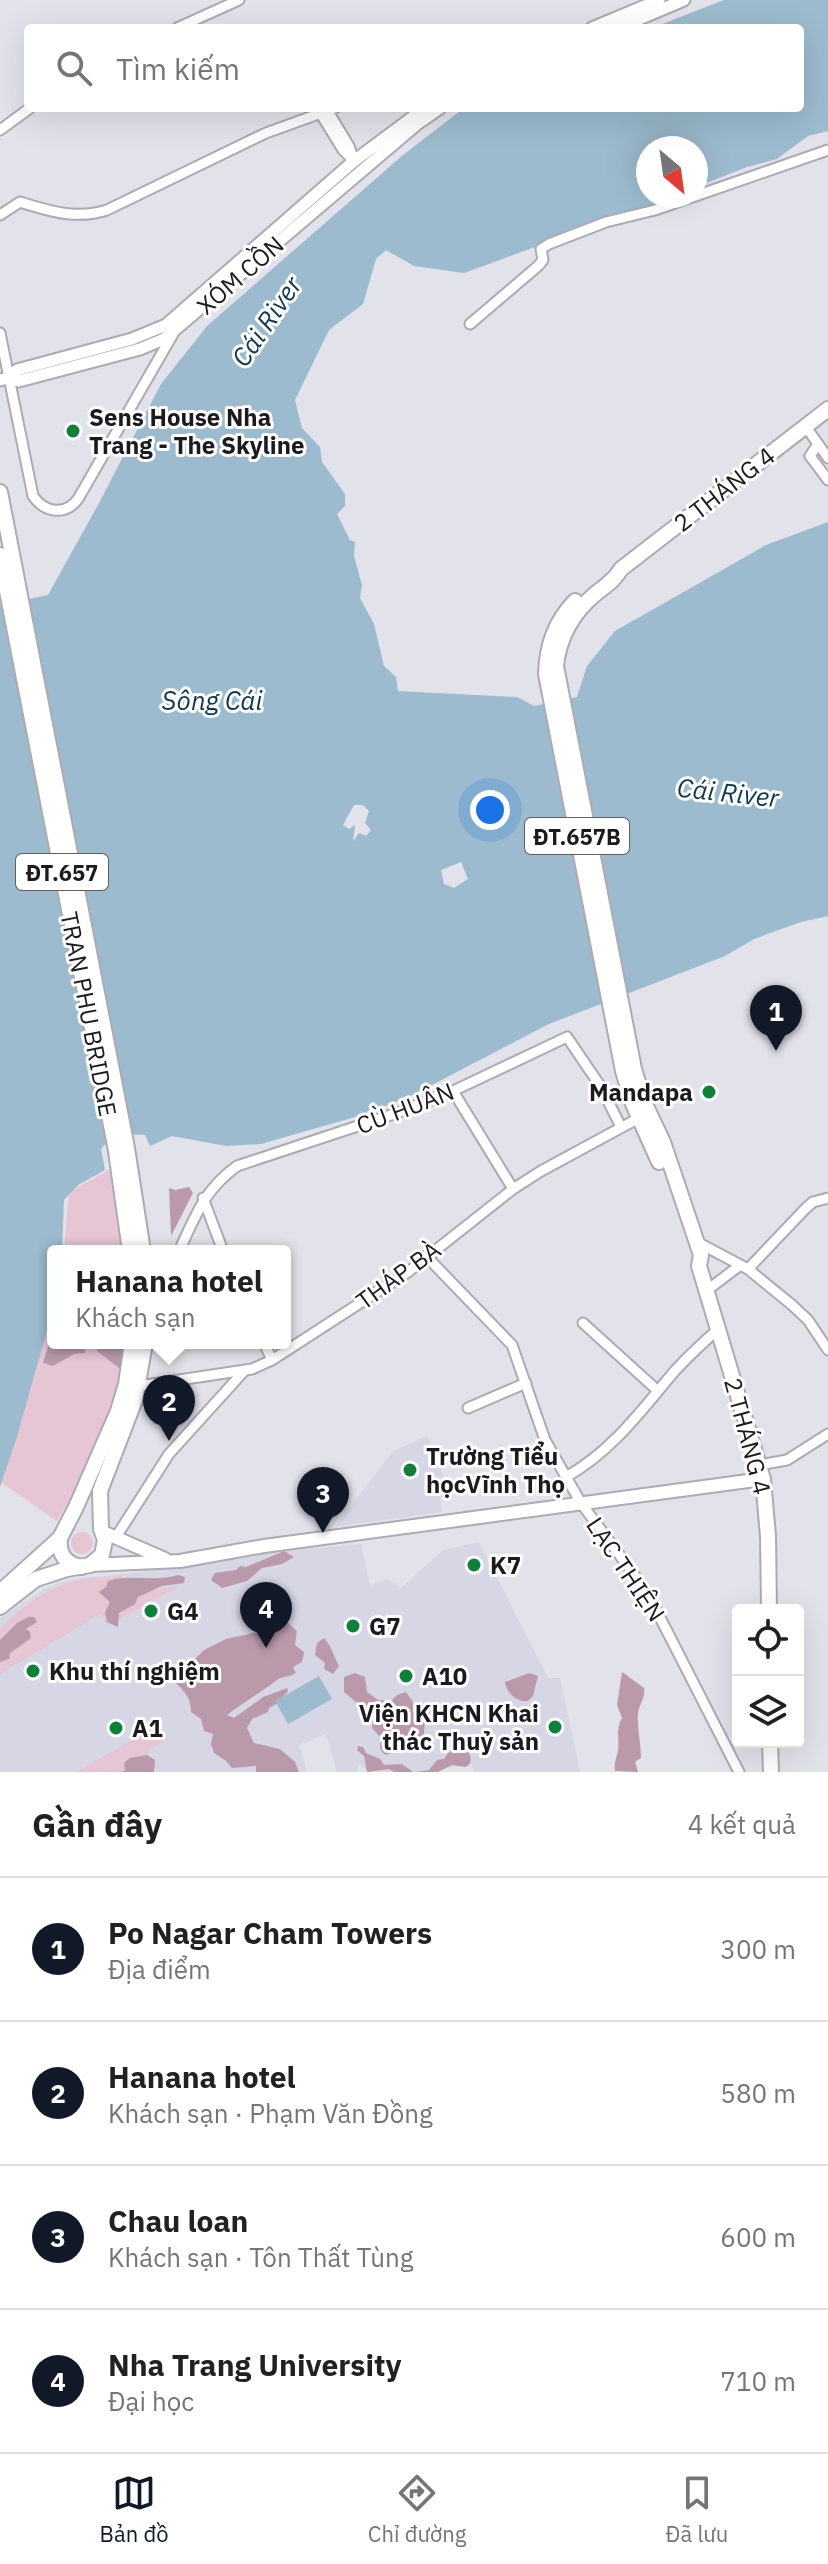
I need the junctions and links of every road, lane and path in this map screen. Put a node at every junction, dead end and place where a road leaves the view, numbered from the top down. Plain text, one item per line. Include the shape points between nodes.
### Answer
1 (239, 0) edge
2 (659, 0) edge
3 (684, 0) edge
4 (186, 24) edge
5 (602, 24) edge
6 (627, 24) edge
7 (25, 112) edge
8 (318, 112) edge
9 (327, 112) edge
10 (420, 112) edge
11 (434, 112) edge
12 (0, 130) edge
13 (828, 150) edge
14 (358, 166) junction
15 (0, 215) edge
16 (470, 324) dead end
17 (169, 329) junction
18 (0, 333) edge
19 (4, 379) edge
20 (828, 409) edge
21 (806, 427) junction
22 (818, 444) junction
23 (828, 458) edge
24 (828, 480) edge
25 (0, 492) edge
26 (0, 555) edge
27 (14, 592) junction
28 (628, 1070) junction
29 (453, 1091) junction
30 (639, 1118) junction
31 (621, 1127) junction
32 (121, 1149) junction
33 (513, 1189) junction
34 (203, 1198) junction
35 (828, 1198) edge
36 (696, 1242) junction
37 (129, 1245) edge
38 (142, 1245) edge
39 (182, 1245) edge
40 (221, 1245) edge
41 (426, 1256) junction
42 (699, 1266) junction
43 (743, 1268) junction
44 (706, 1291) junction
45 (583, 1323) dead end
46 (718, 1329) junction
47 (291, 1348) edge
48 (131, 1349) edge
49 (144, 1349) edge
50 (267, 1349) edge
51 (289, 1349) edge
52 (828, 1350) edge
53 (272, 1360) junction
54 (245, 1370) junction
55 (526, 1383) junction
56 (139, 1386) junction
57 (658, 1391) junction
58 (468, 1408) dead end
59 (828, 1434) edge
60 (95, 1466) junction
61 (761, 1472) junction
62 (566, 1477) junction
63 (581, 1503) junction
64 (62, 1532) junction
65 (106, 1533) junction
66 (180, 1561) junction
67 (86, 1566) junction
68 (0, 1590) edge
69 (769, 1604) edge
70 (0, 1607) edge
71 (770, 1748) edge
72 (739, 1772) edge
73 (771, 1772) edge

1 - 4 street
2 - 5 street
3 - 6 street
7 - 12 street
8 - 15 street via 107,210 66,214 20,202
9 - 14 street
10 - 14 street, XÓM CỒN
11 - 14 street, XÓM CỒN
13 - 16 street via 560,239 541,249 538,266
14 - 17 street, XÓM CỒN
17 - 19 street, XÓM CỒN via 140,349 19,381
17 - 19 street via 78,499 67,509 44,508 33,496
18 - 19 street
20 - 21 main road, 2 THÁNG 4
21 - 22 street
21 - 28 main road, 2 THÁNG 4 / ĐT.657B via 574,609 560,644 557,671
22 - 23 street
22 - 24 street via 810,456
25 - 27 main road, ĐT.657
26 - 27 main road, ĐT.657
27 - 32 main road, TRAN PHU BRIDGE / ĐT.657
28 - 30 main road, 2 THÁNG 4 / ĐT.657B
28 - 36 main road, 2 THÁNG 4 / ĐT.657B via 663,1142
29 - 31 street, CÙ HUÂN via 567,1037
29 - 33 street
29 - 34 street, CÙ HUÂN via 237,1166
30 - 31 street, THÁP BÀ
30 - 42 main road, 2 THÁNG 4 / ĐT.657B
31 - 33 street, THÁP BÀ
32 - 37 main road, ĐT.657
32 - 38 main road, ĐT.657
33 - 41 street, THÁP BÀ
34 - 39 street, CÙ HUÂN
34 - 40 street
35 - 43 street via 813,1202
36 - 42 main road, 2 THÁNG 4 / ĐT.657B
36 - 43 street
41 - 47 street, THÁP BÀ
41 - 55 street, LẠC THIỆN via 505,1336
42 - 44 main road, 2 THÁNG 4 / ĐT.657B
43 - 44 street
43 - 52 street via 808,1320
44 - 46 main road, 2 THÁNG 4 / ĐT.657B
45 - 57 street
46 - 57 street
46 - 61 main road, 2 THÁNG 4 / ĐT.657B
48 - 60 main road via 123,1398
49 - 56 main road
50 - 53 street
51 - 53 street, THÁP BÀ
53 - 54 street, THÁP BÀ
54 - 56 street, THÁP BÀ
54 - 65 street
55 - 58 street
55 - 62 street, LẠC THIỆN via 539,1428
56 - 65 main road via 100,1491
57 - 62 street via 623,1434
59 - 61 street
60 - 64 main road
60 - 68 main road via 58,1527
61 - 63 main road
61 - 69 main road, 2 THÁNG 4 / ĐT.657B
62 - 63 street, LẠC THIỆN
63 - 66 main road
63 - 72 street, LẠC THIỆN via 647,1592
64 - 65 main road via 83,1520
64 - 67 main road via 64,1558
64 - 68 main road
65 - 66 main road
65 - 67 main road via 102,1555
66 - 67 main road
67 - 70 main road via 36,1579
71 - 73 main road

